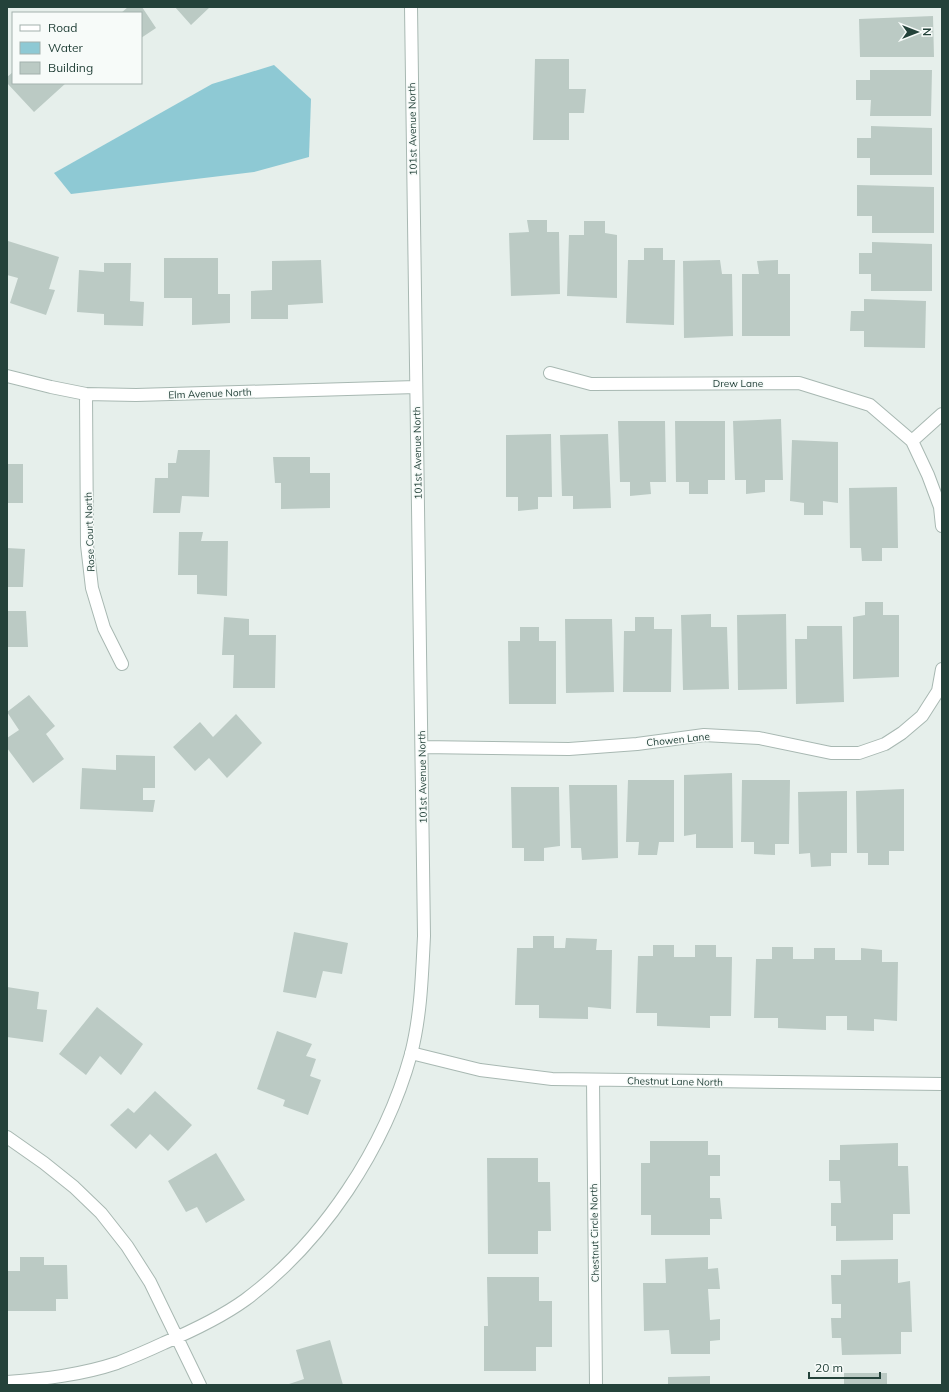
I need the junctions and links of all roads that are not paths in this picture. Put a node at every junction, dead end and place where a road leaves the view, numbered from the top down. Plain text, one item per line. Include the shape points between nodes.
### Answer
1 (411, 7) edge
2 (550, 373) dead end
3 (7, 376) edge
4 (416, 387) junction
5 (86, 394) junction
6 (942, 414) edge
7 (912, 441) junction
8 (942, 526) edge
9 (122, 664) dead end
10 (942, 669) edge
11 (422, 747) junction
12 (411, 1053) junction
13 (593, 1080) junction
14 (942, 1084) edge
15 (7, 1137) edge
16 (176, 1338) junction
17 (7, 1382) edge
18 (200, 1385) edge
19 (596, 1385) edge

1 - 4 street, 101st Avenue North
2 - 7 street, Drew Lane via 591,384 799,383 870,406
3 - 5 street, Elm Avenue North
4 - 5 street, Elm Avenue North via 136,395
4 - 11 street, 101st Avenue North
5 - 9 street, Rose Court North via 88,545 92,588 104,628
6 - 7 street
7 - 8 street via 940,507
10 - 11 street, Chowen Lane via 938,691 922,716 885,744 859,753 830,753 759,738 704,735 637,744 569,748
11 - 12 street, 101st Avenue North via 424,936 418,1018
12 - 13 street, Chestnut Lane North via 512,1075
12 - 16 street, 101st Avenue North via 399,1089 359,1174 317,1231 269,1280 244,1300
13 - 14 street, Chestnut Lane North
13 - 19 street, Chestnut Circle North
15 - 16 street via 74,1187 100,1213 127,1246 150,1282
16 - 17 street, 101st Avenue North via 87,1371 52,1378
16 - 18 street

